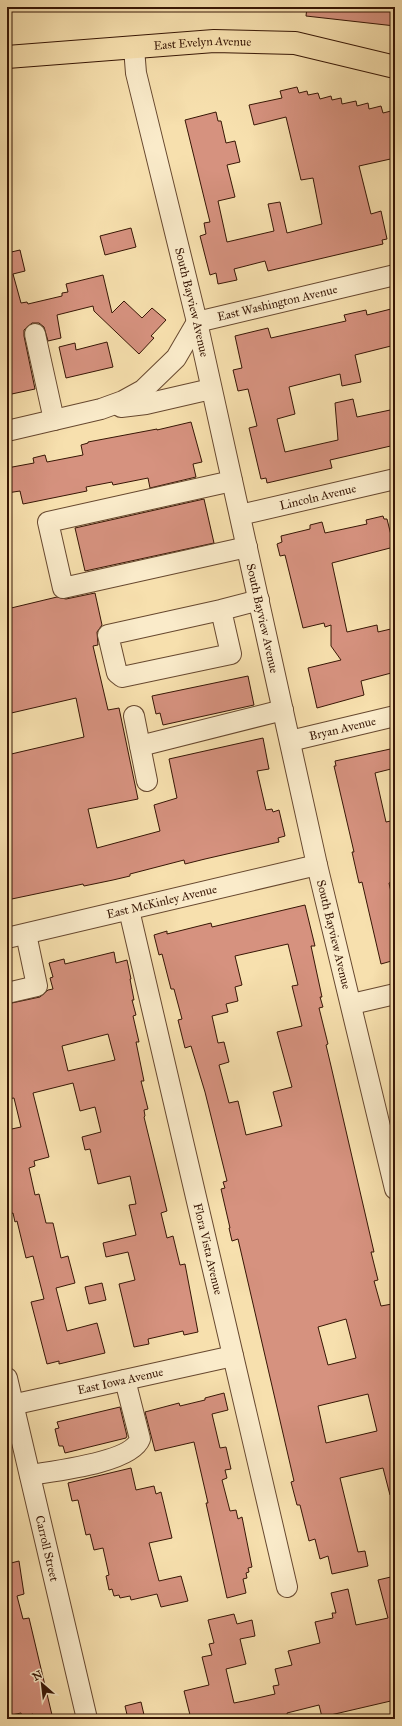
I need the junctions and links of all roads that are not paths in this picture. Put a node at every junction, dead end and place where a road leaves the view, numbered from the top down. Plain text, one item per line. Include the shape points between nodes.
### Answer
1 (134, 48) junction
2 (7, 57) edge
3 (395, 67) edge
4 (395, 275) edge
5 (197, 322) junction
6 (35, 334) dead end
7 (211, 390) junction
8 (101, 409) junction
9 (54, 420) junction
10 (7, 431) edge
11 (395, 479) edge
12 (232, 481) junction
13 (240, 515) junction
14 (247, 547) junction
15 (259, 600) junction
16 (221, 610) junction
17 (283, 710) junction
18 (134, 716) dead end
19 (395, 716) edge
20 (290, 741) junction
21 (140, 746) junction
22 (147, 781) dead end
23 (317, 865) junction
24 (129, 910) junction
25 (16, 936) edge
26 (7, 993) edge
27 (395, 994) edge
28 (352, 1004) junction
29 (395, 1188) edge
30 (233, 1356) junction
31 (7, 1378) edge
32 (125, 1380) junction
33 (10, 1406) edge
34 (30, 1476) junction
35 (287, 1587) dead end
36 (87, 1719) edge

1 - 2 main road, East Evelyn Avenue
1 - 3 main road, East Evelyn Avenue via 214,41 295,43
1 - 5 street, South Bayview Avenue via 136,73
4 - 5 street, East Washington Avenue
5 - 7 street, South Bayview Avenue
5 - 8 street via 176,358 160,375 123,402
6 - 9 street
7 - 8 street via 146,404
7 - 12 street, South Bayview Avenue
8 - 9 street
9 - 10 street
11 - 13 street, Lincoln Avenue
12 - 13 street, South Bayview Avenue
12 - 14 street via 48,522 63,588
13 - 14 street, South Bayview Avenue
14 - 15 street, South Bayview Avenue
15 - 16 street
15 - 17 street, South Bayview Avenue
16 - 16 street via 231,654 122,678 117,673 108,635
17 - 20 street, South Bayview Avenue
17 - 21 street
18 - 21 street
19 - 20 street, Bryan Avenue
20 - 23 street, South Bayview Avenue
21 - 22 street
23 - 24 street, East McKinley Avenue
23 - 28 street, South Bayview Avenue
24 - 25 street, East McKinley Avenue
24 - 30 street, Flora Vista Avenue
25 - 26 street via 36,986
27 - 28 street
28 - 29 street, South Bayview Avenue
30 - 32 street, East Iowa Avenue
30 - 35 street, Flora Vista Avenue
31 - 33 street, Carroll Street
32 - 33 street, East Iowa Avenue
32 - 34 street via 139,1443 110,1460
33 - 34 street, Carroll Street
34 - 36 street, Carroll Street

